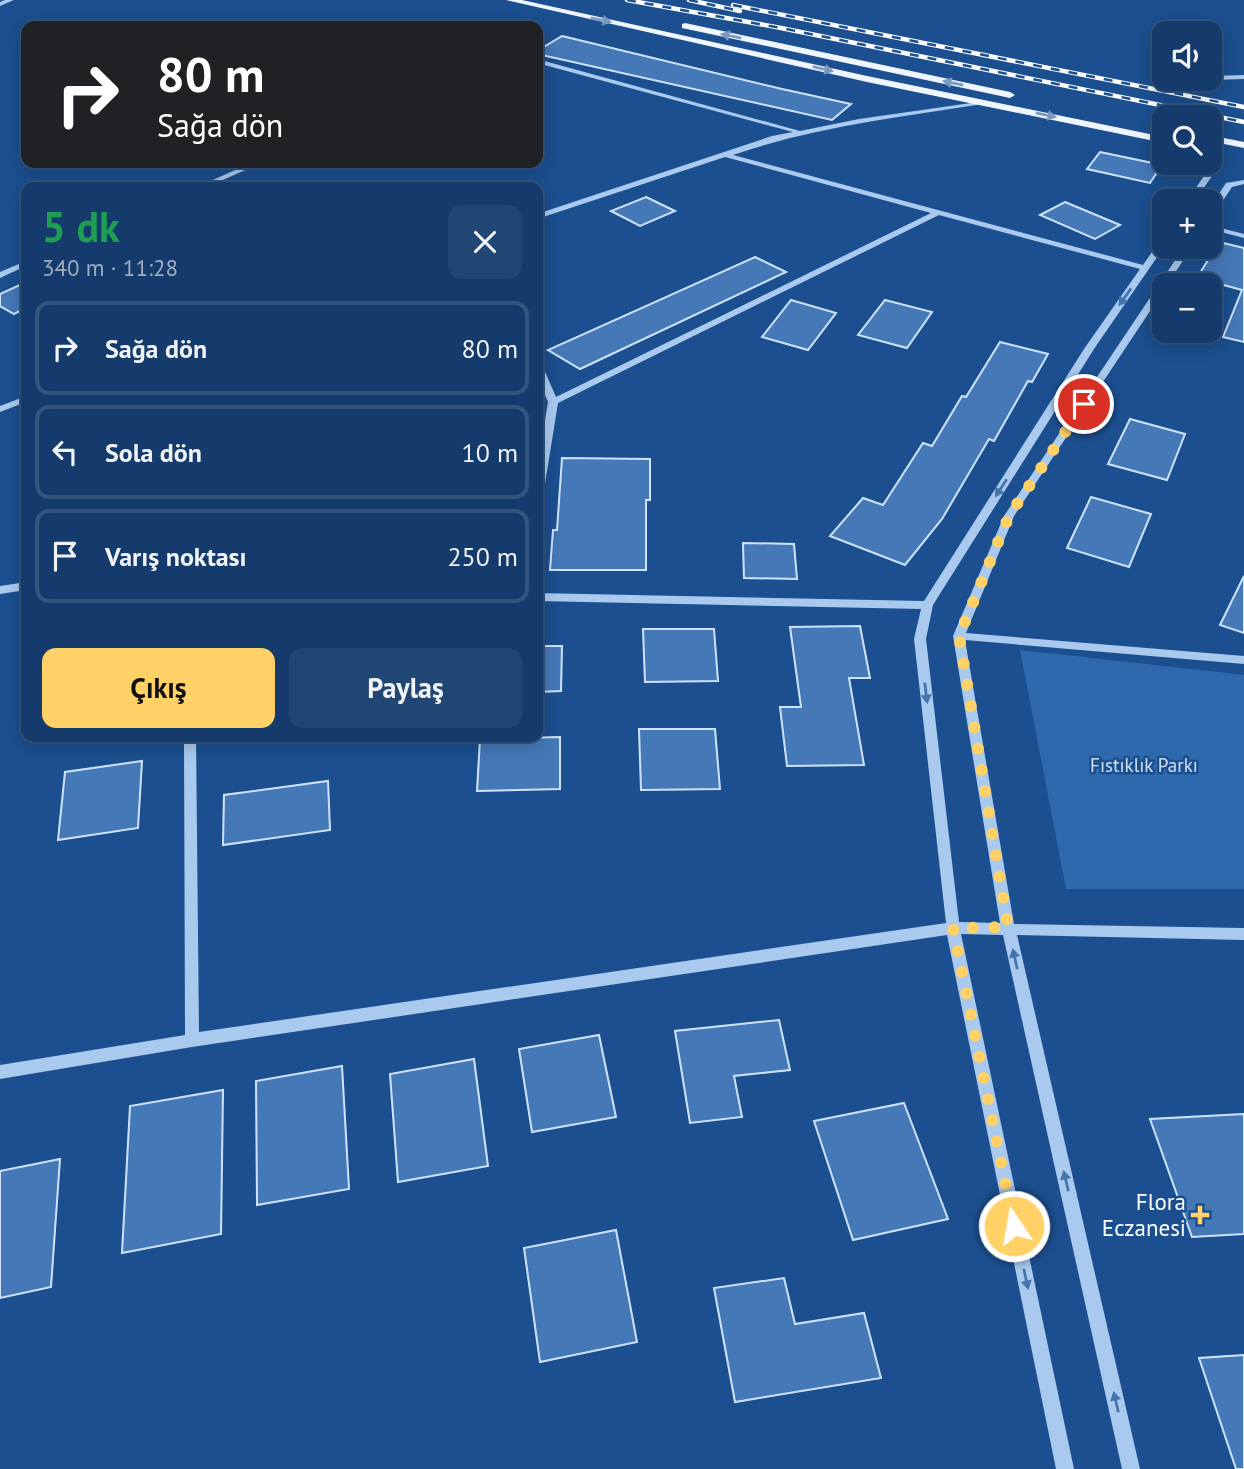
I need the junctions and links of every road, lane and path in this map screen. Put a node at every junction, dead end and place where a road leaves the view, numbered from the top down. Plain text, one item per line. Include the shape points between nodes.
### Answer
1 (11, 0) edge
2 (510, 0) edge
3 (1, 3) edge
4 (670, 23) dead end
5 (543, 63) edge
6 (1244, 77) edge
7 (1222, 78) edge
8 (1017, 97) dead end
9 (983, 102) junction
10 (802, 133) junction
11 (1152, 137) edge
12 (1222, 141) edge
13 (1244, 145) edge
14 (1222, 153) edge
15 (726, 155) junction
16 (1244, 157) edge
17 (245, 168) edge
18 (213, 182) edge
19 (1244, 182) edge
20 (1222, 196) edge
21 (938, 212) junction
22 (543, 215) edge
23 (1222, 231) edge
24 (1244, 236) edge
25 (1152, 258) edge
26 (1180, 259) edge
27 (21, 265) edge
28 (1145, 268) junction
29 (0, 275) edge
30 (543, 379) edge
31 (21, 402) edge
32 (553, 402) junction
33 (0, 409) edge
34 (543, 464) edge
35 (21, 587) edge
36 (0, 590) edge
37 (543, 597) edge
38 (927, 605) junction
39 (959, 636) junction
40 (1244, 660) edge
41 (190, 742) edge
42 (1008, 927) junction
43 (953, 928) junction
44 (1244, 934) edge
45 (192, 1040) junction
46 (0, 1072) edge
47 (1065, 1469) edge
48 (1131, 1469) edge

1 - 3 street
2 -> 9 main road
8 -> 4 main road
5 - 10 street
6 - 7 street
9 - 10 street
9 -> 11 main road
10 - 15 street
12 - 13 main road
14 - 16 main road
15 - 21 street
15 - 22 street
17 - 18 street
19 - 20 street via 1230,185
21 - 28 street
21 - 32 street
23 - 24 street
25 - 28 street
26 - 39 street via 1009,516
27 - 29 street
28 -> 38 street
30 - 32 street
31 - 33 street
32 - 34 street
35 - 36 street
37 - 38 street
38 -> 43 street via 920,639
39 - 40 street
39 - 42 street
41 - 45 street
42 - 43 street
42 - 44 street
48 -> 42 street
43 - 45 street
43 -> 47 street
45 - 46 street

